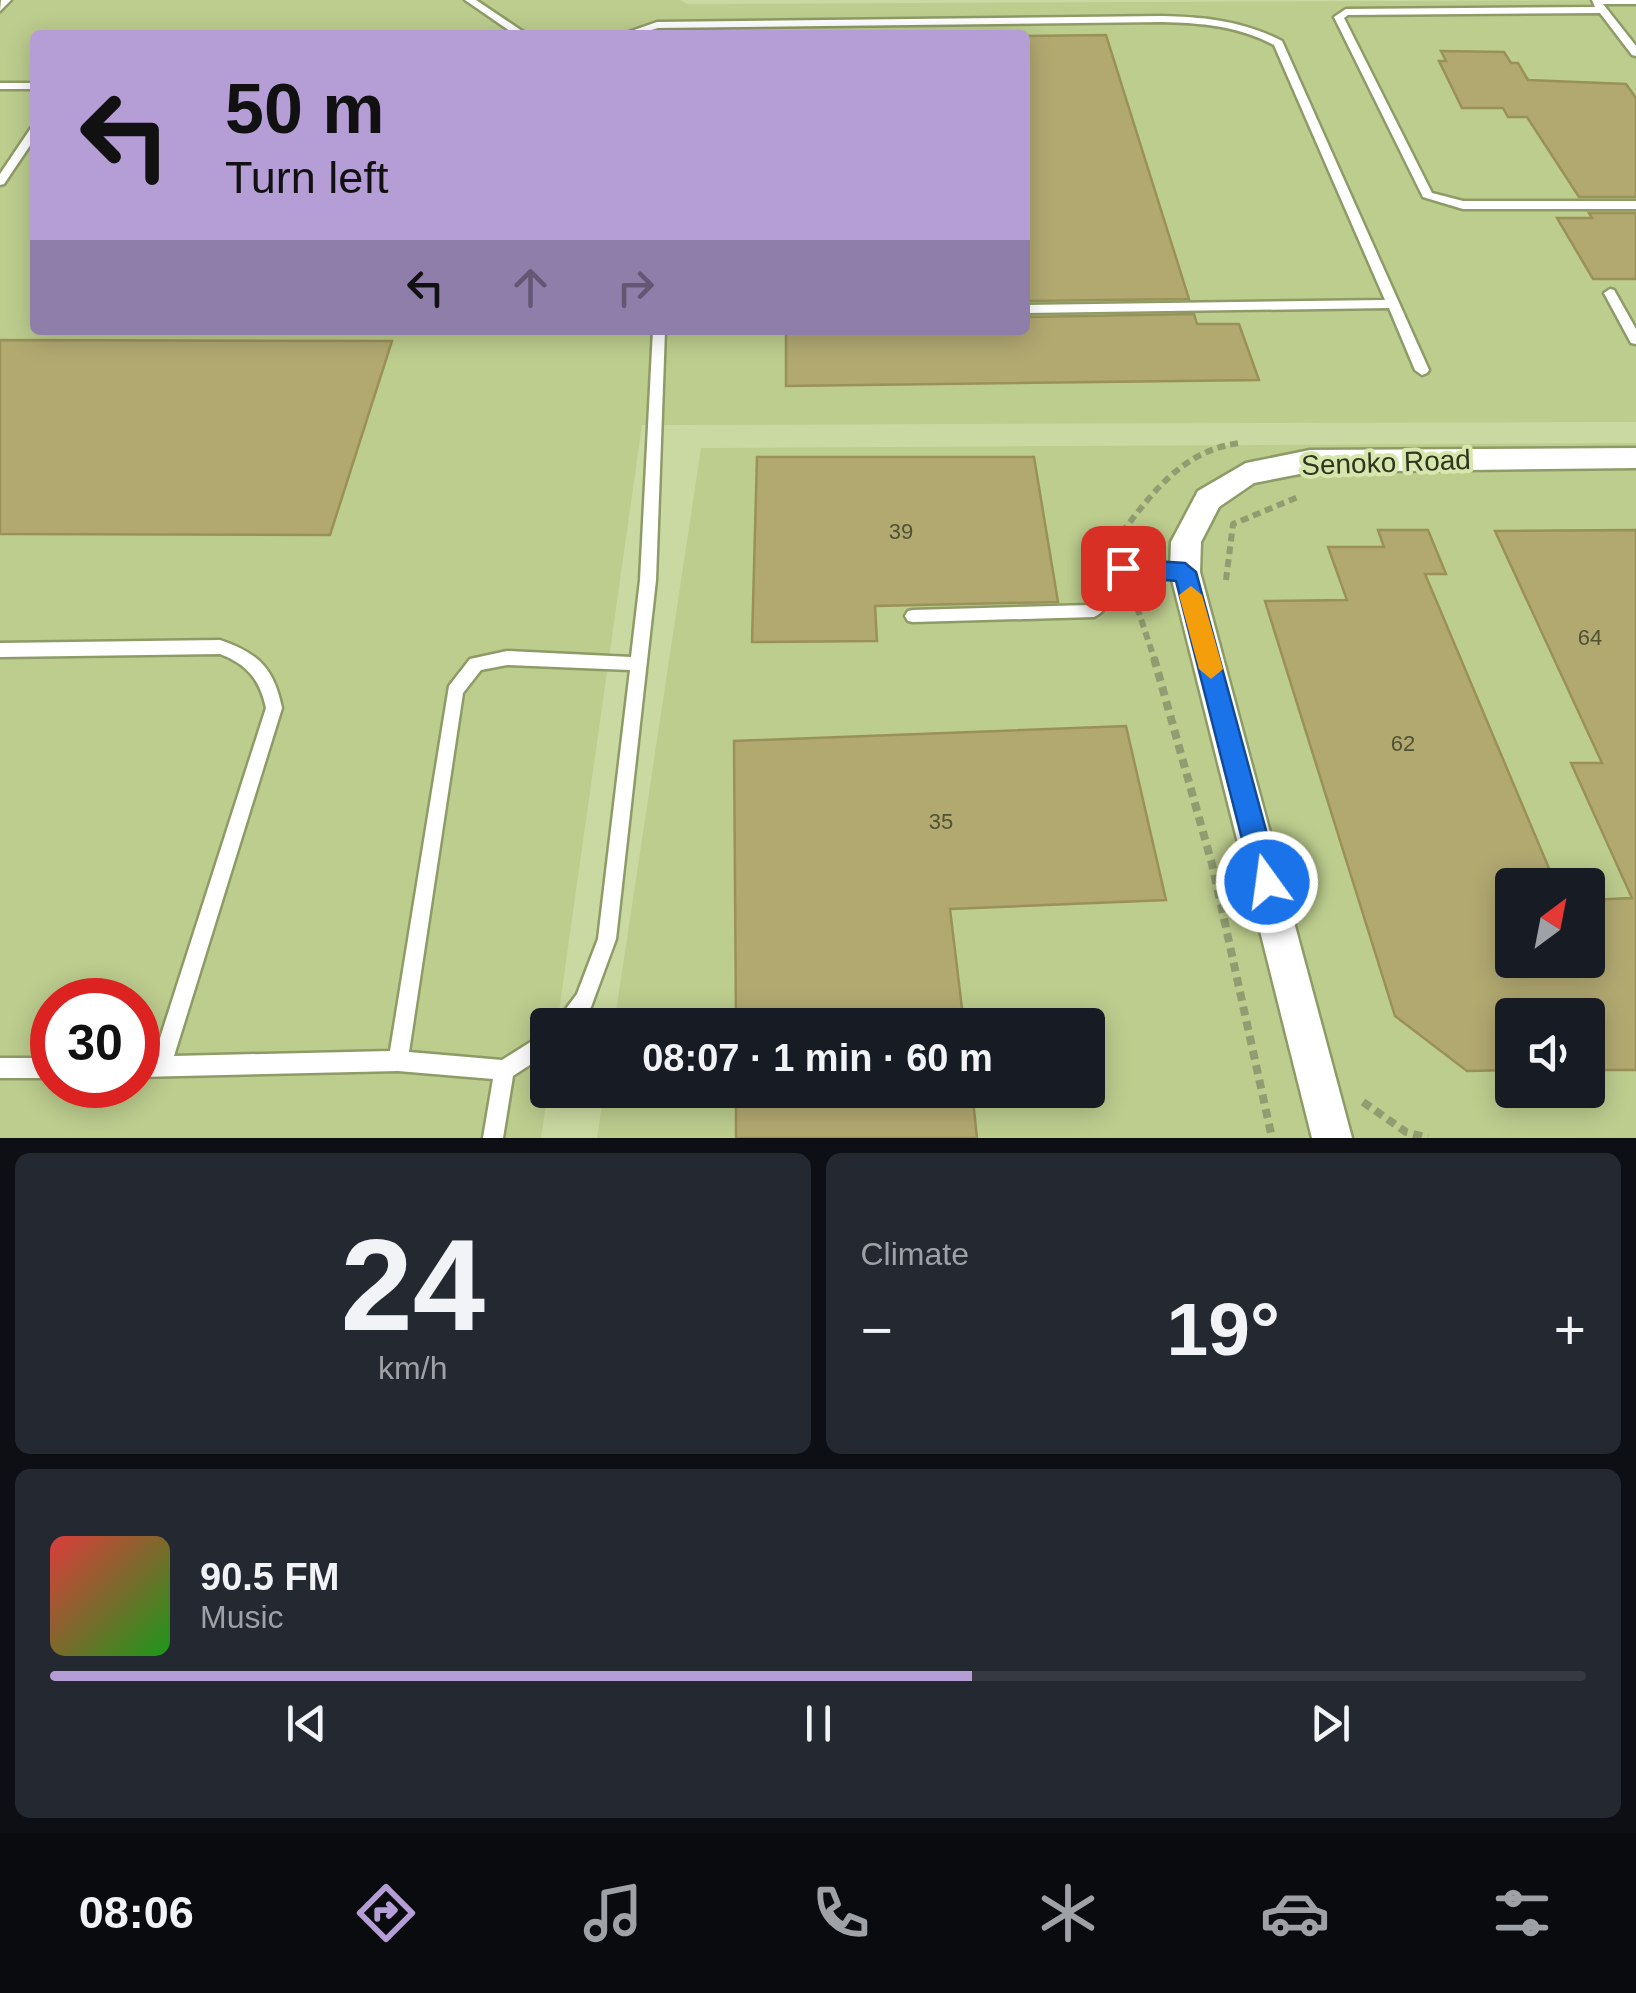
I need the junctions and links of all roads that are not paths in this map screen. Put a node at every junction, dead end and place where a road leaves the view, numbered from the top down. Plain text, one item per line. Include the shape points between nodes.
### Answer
1 (6, 0) edge
2 (470, 0) edge
3 (1636, 1) edge
4 (0, 8) edge
5 (1602, 10) junction
6 (515, 30) edge
7 (640, 30) edge
8 (854, 30) edge
9 (1636, 53) edge
10 (0, 86) edge
11 (30, 86) edge
12 (30, 137) edge
13 (0, 182) edge
14 (1636, 205) edge
15 (1610, 292) dead end
16 (1393, 304) junction
17 (1030, 309) edge
18 (660, 335) edge
19 (1636, 340) edge
20 (1422, 370) dead end
21 (1636, 458) edge
22 (1185, 572) junction
23 (913, 616) dead end
24 (0, 650) edge
25 (638, 664) junction
26 (578, 1008) edge
27 (530, 1052) edge
28 (398, 1061) junction
29 (161, 1067) joint
30 (0, 1068) edge
31 (30, 1068) edge
32 (504, 1070) junction
33 (493, 1138) edge
34 (1332, 1138) edge

1 - 4 lane
2 - 6 lane
3 - 5 lane via 1596,1
5 - 9 lane
5 - 14 lane via 1339,17 1427,195 1463,205
7 - 8 lane
8 - 16 lane via 1222,20 1260,33 1278,43
10 - 11 lane
12 - 13 lane
15 - 19 lane
16 - 17 lane
16 - 20 lane
18 - 25 lane
21 - 22 street, Senoko Road via 1310,461 1246,474 1208,499 1186,542
22 - 23 lane via 1098,569 1100,602 1094,612
22 - 34 street, Senoko Road
24 - 29 lane via 220,647 244,654 271,690 274,708
25 - 26 lane via 608,939
25 - 28 lane via 506,658 476,664 455,690
27 - 32 lane
28 - 29 lane
28 - 32 lane
30 - 31 lane
32 - 33 lane

